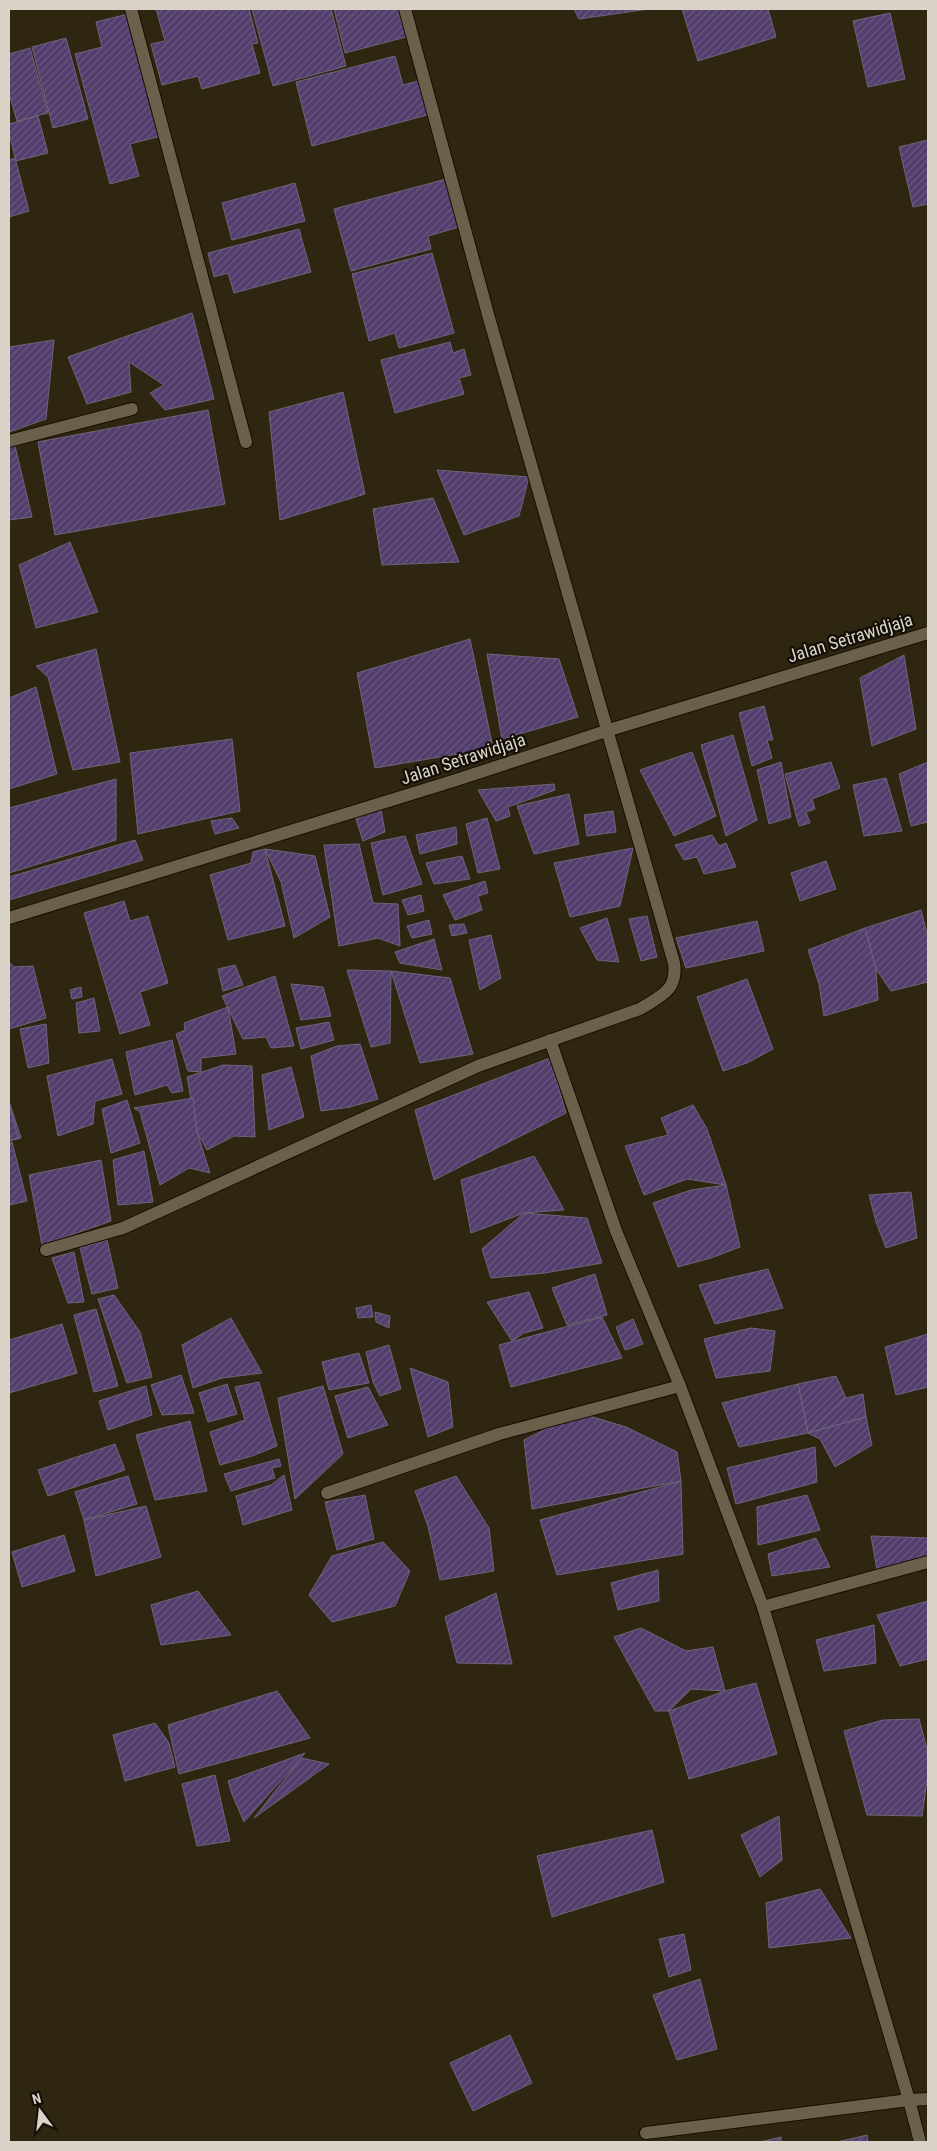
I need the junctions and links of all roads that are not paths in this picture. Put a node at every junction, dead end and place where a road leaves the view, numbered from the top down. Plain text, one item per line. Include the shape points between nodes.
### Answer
1 (131, 9) edge
2 (405, 9) edge
3 (132, 409) dead end
4 (9, 441) edge
5 (246, 442) dead end
6 (928, 633) edge
7 (606, 730) junction
8 (9, 918) edge
9 (550, 1040) junction
10 (46, 1250) dead end
11 (680, 1386) junction
12 (327, 1493) dead end
13 (928, 1562) edge
14 (763, 1607) junction
15 (928, 2099) edge
16 (910, 2100) junction
17 (646, 2133) dead end
18 (920, 2142) edge

1 - 5 street
2 - 7 street
3 - 4 street
6 - 7 street, Jalan Setrawidjaja
7 - 8 street, Jalan Setrawidjaja via 453,781
7 - 9 street via 674,963 674,984 662,996 640,1009
9 - 10 street via 478,1066 123,1228
9 - 11 street via 616,1230
11 - 12 street via 499,1434
11 - 14 street
13 - 14 street
14 - 16 street
15 - 16 street
16 - 17 street
16 - 18 street

